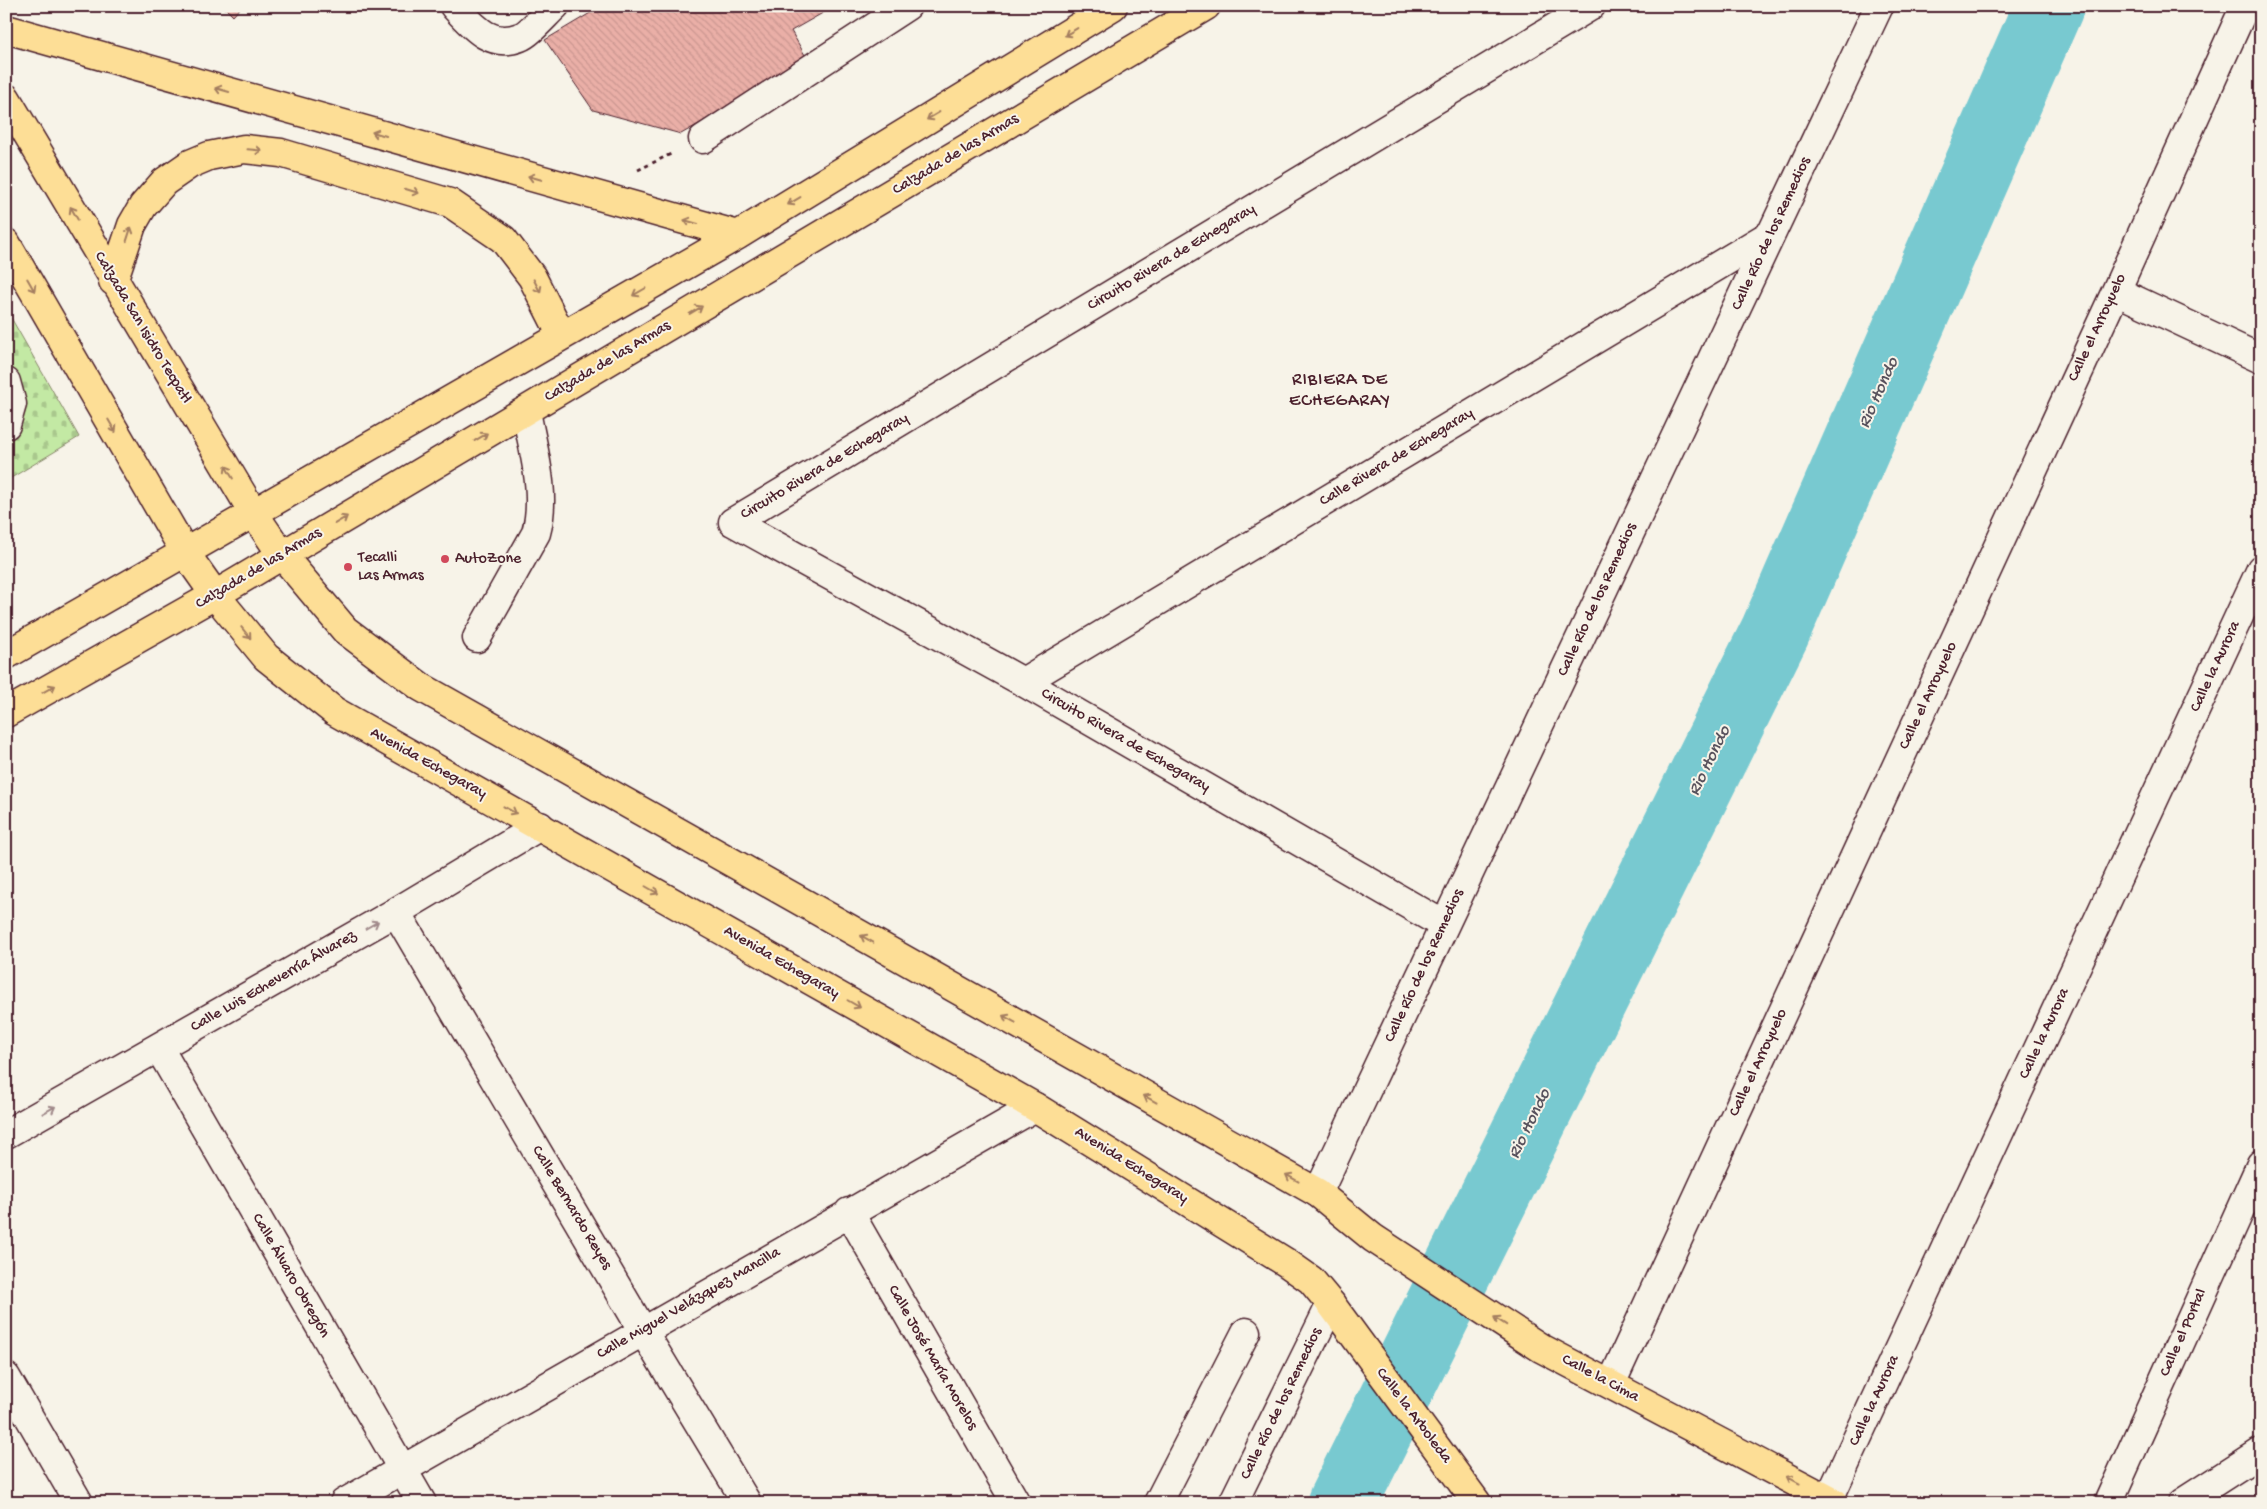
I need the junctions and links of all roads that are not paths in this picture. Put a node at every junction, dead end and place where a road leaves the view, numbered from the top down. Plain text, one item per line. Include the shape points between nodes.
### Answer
1 (454, 6) edge
2 (555, 6) edge
3 (907, 6) edge
4 (1113, 6) edge
5 (1206, 6) edge
6 (1591, 6) edge
7 (1879, 6) edge
8 (2245, 6) edge
9 (6, 29) edge
10 (6, 98) edge
11 (702, 139) road end
12 (1771, 234) junction
13 (738, 235) junction
14 (6, 243) edge
15 (114, 280) junction
16 (2116, 291) junction
17 (562, 336) junction
18 (2261, 359) edge
19 (6, 382) edge
20 (526, 410) junction
21 (6, 425) edge
22 (254, 514) junction
23 (186, 554) junction
24 (282, 556) junction
25 (2261, 569) edge
26 (215, 596) junction
27 (477, 638) dead end
28 (6, 655) edge
29 (1023, 682) junction
30 (6, 713) edge
31 (540, 826) junction
32 (396, 912) junction
33 (1444, 925) junction
34 (159, 1048) junction
35 (1035, 1107) junction
36 (6, 1134) edge
37 (2261, 1164) edge
38 (1318, 1193) junction
39 (849, 1212) junction
40 (1331, 1304) junction
41 (1348, 1330) joint
42 (643, 1331) junction
43 (1246, 1332) dead end
44 (6, 1377) edge
45 (1610, 1384) junction
46 (2261, 1452) edge
47 (402, 1469) junction
48 (1832, 1501) edge
49 (79, 1503) edge
50 (344, 1503) edge
51 (422, 1503) edge
52 (747, 1503) edge
53 (1016, 1503) edge
54 (1158, 1503) edge
55 (1233, 1503) edge
56 (1477, 1503) edge
57 (2108, 1503) edge
58 (2182, 1503) edge

1 - 2 street via 481,34 497,40 520,37
3 - 11 street
4 -> 13 main road
20 -> 5 main road, Calzada de las Armas
6 - 29 street, Circuito Rivera de Echegaray via 733,522
7 - 12 street, Calle Río de los Remedios
8 - 16 street, Calle el Arroyuelo
13 -> 9 main road
15 -> 10 main road, Calzada San Isidro Tecpatl
12 - 29 street, Calle Rivera de Echegaray
12 - 33 street, Calle Río de los Remedios
13 -> 17 main road
14 -> 23 main road
15 -> 17 main road via 132,225 143,206 164,182 190,164 209,156 244,150 281,153 450,203 503,239 532,277
22 -> 15 main road, Calzada San Isidro Tecpatl
16 - 18 street
16 - 45 street, Calle el Arroyuelo
17 - 22 main road
19 - 21 street via 12,404
24 -> 20 main road, Calzada de las Armas
20 - 27 street via 541,497 541,516 536,533
22 - 23 main road
22 - 24 main road, Calzada San Isidro Tecpatl
23 - 26 main road
23 - 28 main road
24 - 26 main road, Calzada de las Armas
38 -> 24 main road via 421,687 345,630
25 - 48 street, Calle la Aurora
30 -> 26 main road, Calzada de las Armas
26 -> 31 main road, Avenida Echegaray via 266,658 334,711
29 - 33 street, Circuito Rivera de Echegaray
31 - 32 street, Calle Luis Echeverría Álvarez
31 -> 35 main road, Avenida Echegaray
34 -> 32 street, Calle Luis Echeverría Álvarez
32 - 42 street, Calle Bernardo Reyes
33 - 38 street, Calle Río de los Remedios
36 -> 34 street, Calle Luis Echeverría Álvarez
34 - 47 street, Calle Álvaro Obregón
35 - 39 street, Calle Miguel Velázquez Mancilla
35 - 40 main road, Avenida Echegaray via 1288,1263 1310,1280
37 - 57 street, Calle el Portal
45 -> 38 main road, Calle la Cima via 1541,1348 1374,1238
39 - 42 street, Calle Miguel Velázquez Mancilla
39 - 53 street, Calle José María Morelos
40 - 41 main road, Avenida Echegaray
40 - 55 street, Calle Río de los Remedios
41 - 56 main road, Calle la Arboleda
42 - 47 street, Calle Miguel Velázquez Mancilla
42 - 52 street, Calle Bernardo Reyes
43 - 54 street
44 - 49 street
48 -> 45 main road, Calle la Cima
46 - 58 street
47 - 50 street, Calle Miguel Velázquez Mancilla
47 - 51 street, Calle Álvaro Obregón

